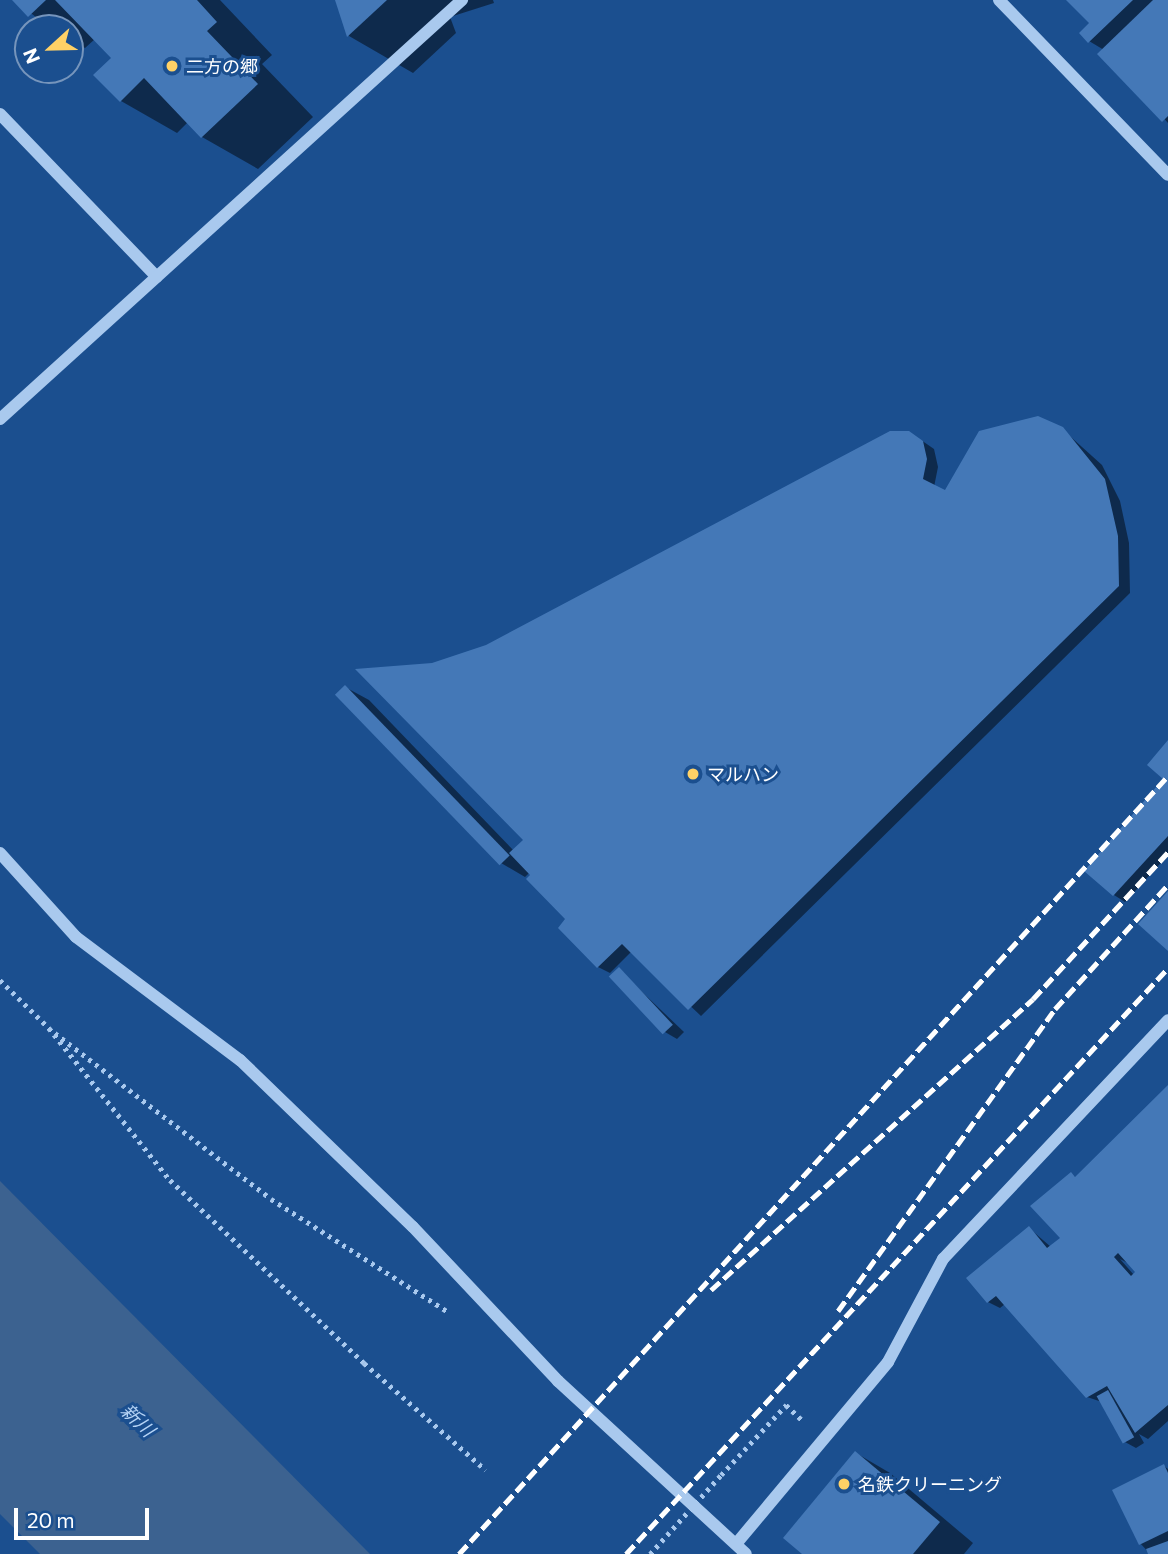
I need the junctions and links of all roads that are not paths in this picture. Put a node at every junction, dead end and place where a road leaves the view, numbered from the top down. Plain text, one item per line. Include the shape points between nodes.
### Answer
1 (462, 0) edge
2 (1005, 2) edge
3 (0, 114) edge
4 (1168, 175) edge
5 (157, 276) junction
6 (0, 419) edge
7 (0, 853) edge
8 (1168, 1020) edge
9 (736, 1544) junction
10 (746, 1554) edge

1 - 5 street
2 - 4 street
3 - 5 street
5 - 6 street
7 - 9 street via 76,937 240,1060 413,1227 558,1381
8 - 9 street via 943,1259 888,1362
9 - 10 street

